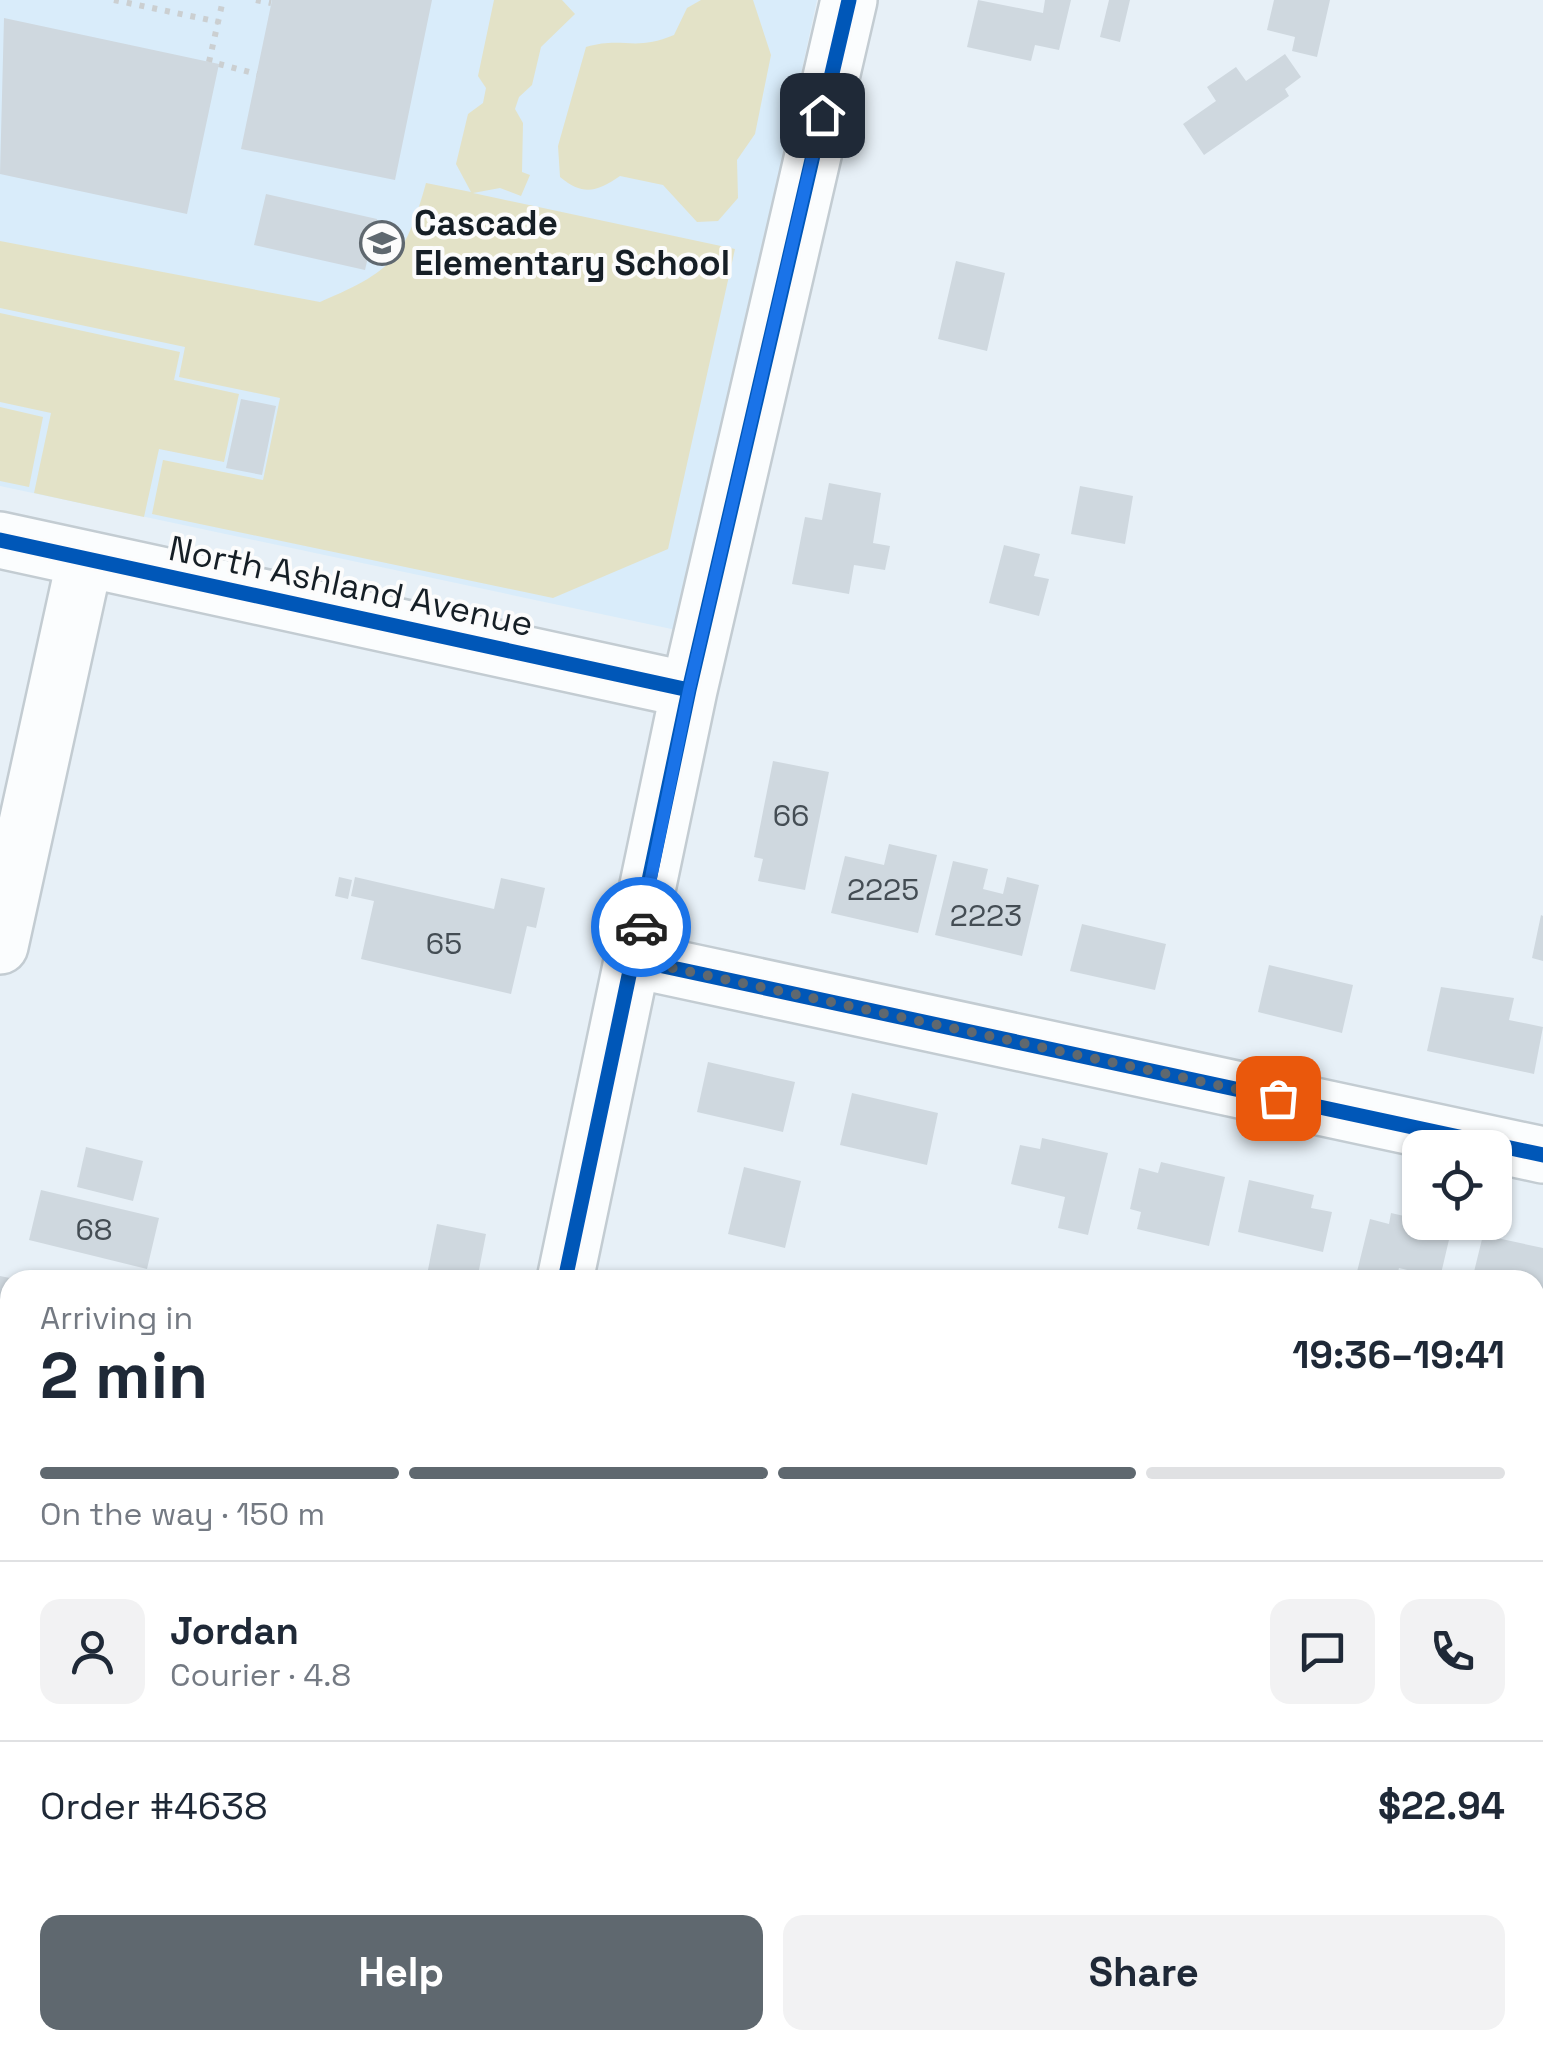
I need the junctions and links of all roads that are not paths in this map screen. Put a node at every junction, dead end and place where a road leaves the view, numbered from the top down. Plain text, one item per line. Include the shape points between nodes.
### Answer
1 (849, 0) edge
2 (0, 540) edge
3 (85, 560) junction
4 (689, 690) junction
5 (8, 871) edge
6 (0, 946) edge
7 (635, 960) junction
8 (1543, 1155) edge
9 (567, 1270) edge

1 - 4 street
2 - 3 street, North Ashland Avenue
3 - 4 street, North Ashland Avenue
3 - 5 street
4 - 7 street
5 - 6 street
7 - 8 street
7 - 9 street

